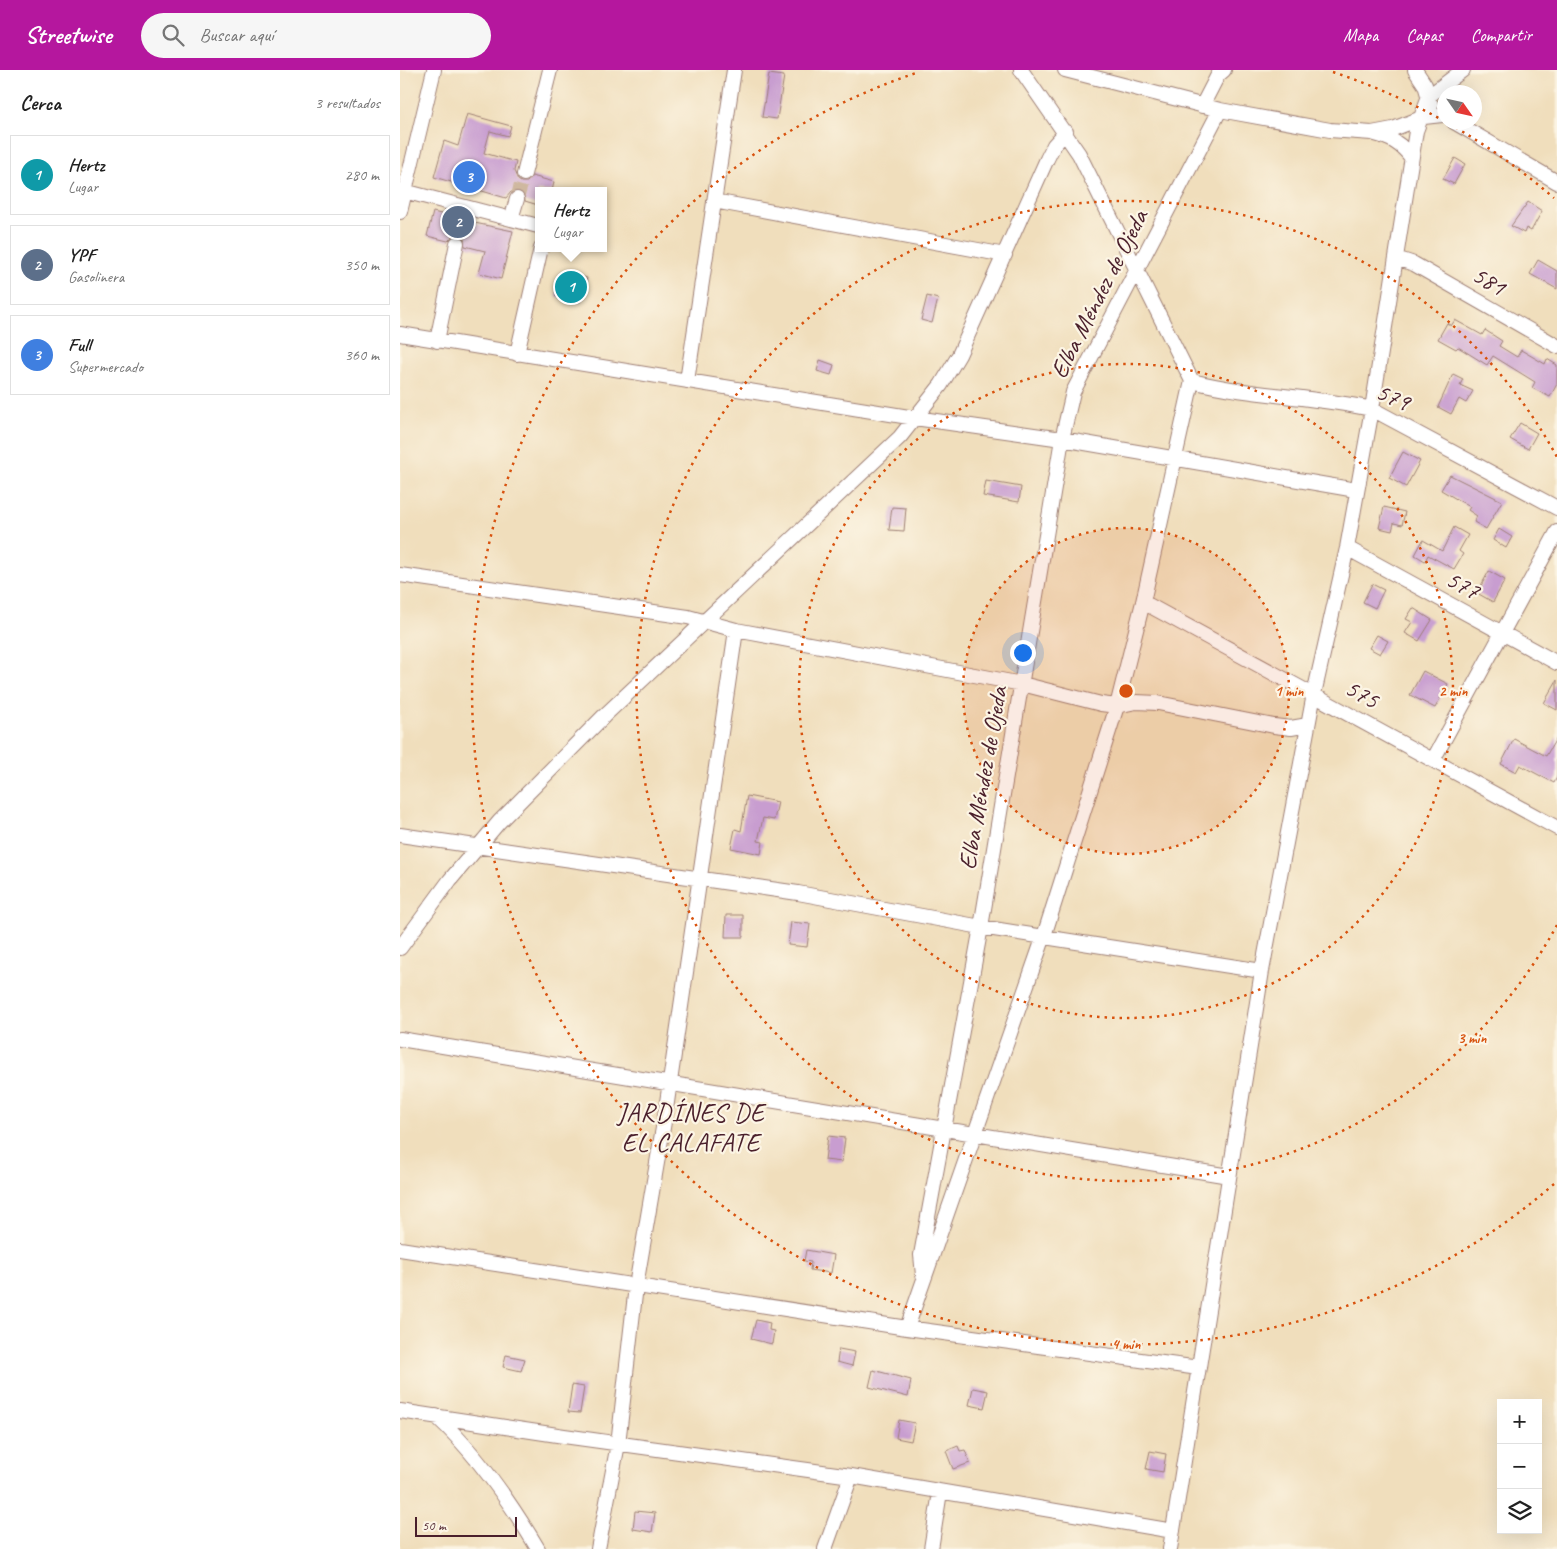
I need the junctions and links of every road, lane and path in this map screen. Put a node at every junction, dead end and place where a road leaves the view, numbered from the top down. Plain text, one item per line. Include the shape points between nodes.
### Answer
1 (434, 70) edge
2 (550, 70) edge
3 (734, 70) edge
4 (1021, 70) edge
5 (1065, 70) edge
6 (1415, 70) edge
7 (1463, 70) edge
8 (1219, 72) edge
9 (1429, 96) junction
10 (1202, 106) junction
11 (1220, 110) junction
12 (1437, 110) edge
13 (1437, 118) edge
14 (1419, 119) junction
15 (1468, 130) edge
16 (1066, 132) junction
17 (1372, 133) junction
18 (1411, 157) junction
19 (524, 174) tunnel mouth
20 (1557, 182) edge
21 (402, 191) edge
22 (517, 199) tunnel mouth
23 (714, 201) junction
24 (400, 212) edge
25 (512, 219) junction
26 (535, 225) edge
27 (457, 244) tunnel mouth
28 (540, 252) edge
29 (1005, 255) junction
30 (1396, 258) junction
31 (1137, 271) junction
32 (400, 334) edge
33 (437, 341) junction
34 (1557, 346) edge
35 (517, 354) junction
36 (687, 381) junction
37 (1192, 381) junction
38 (1372, 409) junction
39 (915, 418) junction
40 (1062, 439) junction
41 (1176, 460) junction
42 (1356, 490) junction
43 (1557, 508) edge
44 (1557, 532) edge
45 (1347, 548) junction
46 (400, 575) edge
47 (1143, 602) junction
48 (705, 621) junction
49 (736, 630) junction
50 (1502, 632) junction
51 (1557, 663) edge
52 (1022, 684) junction
53 (1314, 694) junction
54 (1117, 706) junction
55 (1308, 725) junction
56 (1433, 760) junction
57 (1557, 828) edge
58 (400, 835) edge
59 (477, 848) junction
60 (698, 879) junction
61 (981, 927) junction
62 (1044, 936) junction
63 (400, 948) edge
64 (1262, 972) junction
65 (400, 1039) edge
66 (668, 1082) junction
67 (944, 1128) junction
68 (974, 1133) junction
69 (1229, 1176) junction
70 (400, 1248) edge
71 (923, 1279) junction
72 (636, 1286) junction
73 (908, 1328) junction
74 (1199, 1368) junction
75 (400, 1411) edge
76 (436, 1416) junction
77 (618, 1444) junction
78 (851, 1476) junction
79 (940, 1492) junction
80 (1173, 1530) junction
81 (538, 1549) edge
82 (598, 1549) edge
83 (825, 1549) edge
84 (931, 1549) edge
85 (1170, 1549) edge

1 - 21 street
2 - 19 street
3 - 23 street
4 - 16 street
5 - 10 street
6 - 9 street
7 - 9 street
8 - 10 street
9 - 12 street via 1431,106
9 - 14 street
10 - 11 street
11 - 17 street via 1330,130
11 - 31 street, Elba Méndez de Ojeda
13 - 14 street
14 - 17 street
14 - 18 street
15 - 20 street
16 - 29 street via 1047,159
16 - 31 street
17 - 18 street via 1402,146
18 - 30 street
21 - 24 street
21 - 25 street via 463,213
22 - 25 street
23 - 29 street
23 - 36 street
25 - 26 street
27 - 33 street
28 - 35 street
29 - 39 street via 959,354 941,385
30 - 34 street, 581 via 1414,264
30 - 38 street
31 - 37 street
31 - 40 street, Elba Méndez de Ojeda via 1078,379
32 - 33 street
33 - 35 street
35 - 36 street
36 - 39 street
37 - 38 street, 579
37 - 41 street
38 - 42 street
38 - 43 street, 579
39 - 40 street
39 - 48 street via 881,456
40 - 41 street
40 - 52 street, Elba Méndez de Ojeda
41 - 42 street
41 - 47 street
42 - 45 street
44 - 50 street
45 - 50 street, 577
45 - 53 street
46 - 48 street
47 - 53 street, 575
47 - 54 street
48 - 49 street
48 - 59 street via 604,716
49 - 52 street
49 - 60 street
50 - 51 street, 577
50 - 56 street
52 - 54 street
52 - 61 street, Elba Méndez de Ojeda
53 - 55 street
53 - 56 street, 575
54 - 55 street via 1136,702 1158,703 1274,726
54 - 62 street
55 - 64 street
56 - 57 street, 575
58 - 59 street
59 - 60 street
59 - 63 street
60 - 61 street
60 - 66 street
61 - 62 street
61 - 67 street, Elba Méndez de Ojeda
62 - 64 street
62 - 68 street
64 - 69 street
65 - 66 street
66 - 67 street
66 - 72 street
67 - 68 street
67 - 71 street, Elba Méndez de Ojeda via 921,1255
68 - 69 street
68 - 71 street
69 - 74 street
70 - 72 street
71 - 73 street
72 - 73 street
72 - 77 street
73 - 74 street
74 - 80 street
75 - 76 street
76 - 77 street
76 - 81 street via 484,1468
77 - 78 street
77 - 82 street
78 - 79 street
78 - 83 street
79 - 80 street
79 - 84 street
80 - 85 street

